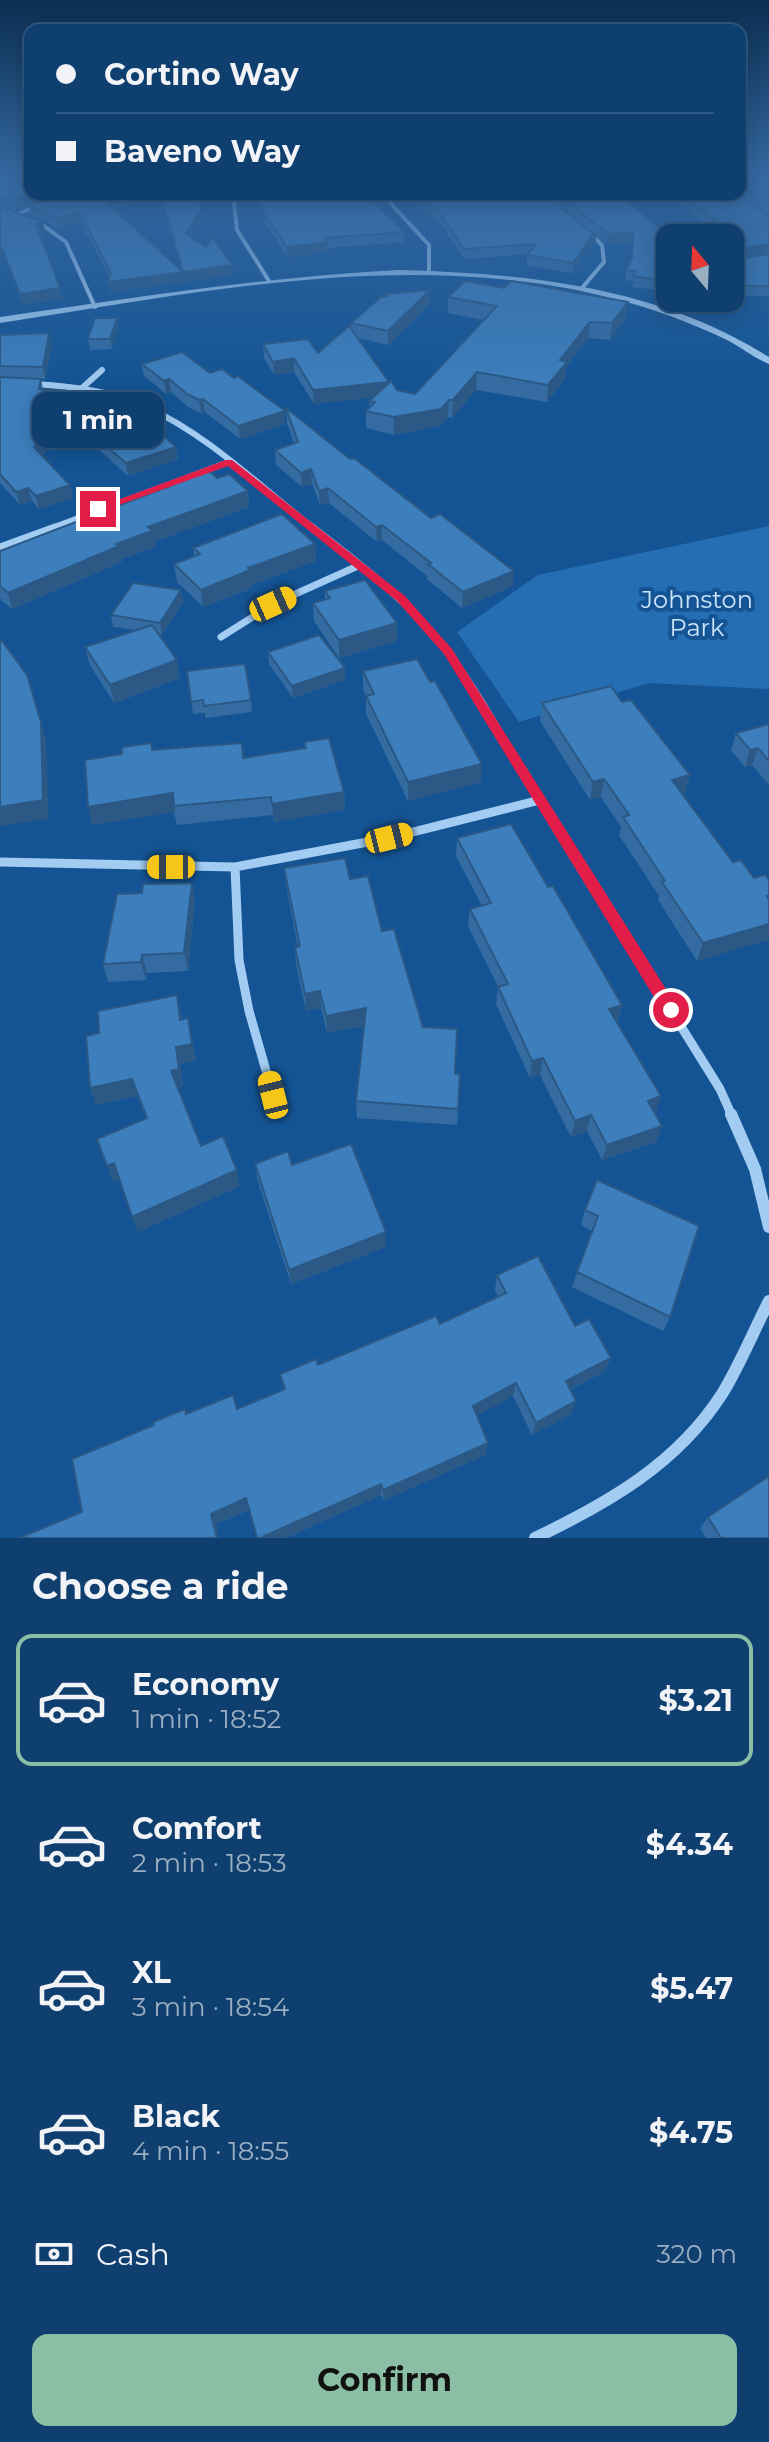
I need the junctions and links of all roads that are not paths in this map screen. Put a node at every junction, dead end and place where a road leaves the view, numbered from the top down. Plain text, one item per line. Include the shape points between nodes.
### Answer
1 (66, 243) edge
2 (244, 243) edge
3 (429, 243) edge
4 (600, 243) edge
5 (429, 270) junction
6 (269, 281) junction
7 (582, 288) junction
8 (95, 307) junction
9 (0, 320) edge
10 (769, 361) edge
11 (102, 370) dead end
12 (28, 383) edge
13 (82, 388) junction
14 (229, 462) junction
15 (0, 538) edge
16 (4, 545) edge
17 (360, 565) junction
18 (221, 637) dead end
19 (540, 800) junction
20 (0, 862) edge
21 (235, 867) junction
22 (273, 1095) dead end
23 (769, 1227) edge
24 (769, 1301) edge
25 (535, 1538) edge

1 - 8 street
2 - 6 street
3 - 5 street
4 - 7 street via 605,253 599,271
5 - 6 street
5 - 7 street
6 - 8 street
7 - 10 street via 679,316
8 - 9 street
11 - 13 street
12 - 13 street
13 - 14 street via 160,414
14 - 16 street
14 - 17 street
15 - 16 street
17 - 18 street via 273,604
17 - 19 street via 401,598 448,652
19 - 21 street via 389,838
19 - 23 street via 720,1089 755,1169
20 - 21 street
21 - 22 street via 239,960
24 - 25 street via 731,1380 667,1456 623,1492

